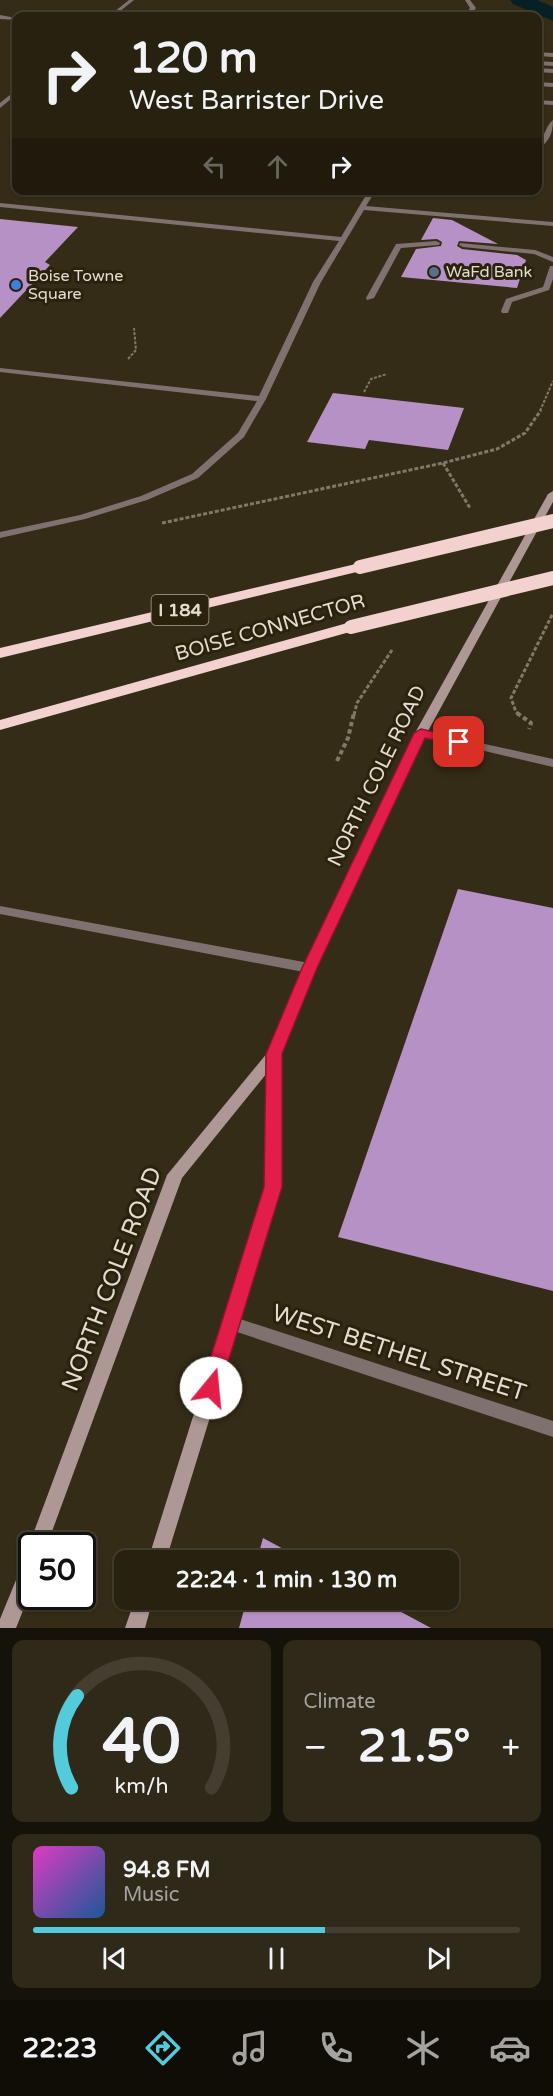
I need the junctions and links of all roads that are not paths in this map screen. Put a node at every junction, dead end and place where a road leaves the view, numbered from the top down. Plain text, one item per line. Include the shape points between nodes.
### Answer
1 (132, 0) edge
2 (116, 12) edge
3 (12, 96) edge
4 (0, 106) edge
5 (553, 122) edge
6 (542, 143) edge
7 (370, 195) edge
8 (0, 205) edge
9 (363, 208) junction
10 (553, 224) edge
11 (341, 239) junction
12 (436, 243) dead end
13 (463, 245) dead end
14 (553, 260) edge
15 (553, 268) edge
16 (370, 298) dead end
17 (505, 311) dead end
18 (0, 370) edge
19 (262, 399) junction
20 (553, 494) edge
21 (553, 521) edge
22 (0, 535) edge
23 (553, 578) edge
24 (0, 653) edge
25 (0, 725) edge
26 (421, 733) junction
27 (553, 763) edge
28 (0, 910) edge
29 (309, 968) junction
30 (274, 1054) junction
31 (231, 1323) junction
32 (553, 1429) edge
33 (44, 1532) edge
34 (160, 1550) edge
35 (18, 1598) edge
36 (141, 1610) edge
37 (6, 1628) edge
38 (135, 1628) edge

1 - 2 street
3 - 4 street
5 - 6 street
7 - 9 street
8 - 11 street
9 - 10 street
9 - 11 street
11 - 19 street
12 - 16 street via 399,246
13 - 14 street via 535,252
15 - 17 street via 546,288 509,301
18 - 19 street
19 - 22 street via 242,435 195,476 144,498 82,517
20 - 26 main road, NORTH COLE ROAD
21 - 24 highway, BOISE CONNECTOR / I 184, bridge
23 - 25 highway, BOISE CONNECTOR, bridge via 351,627
26 - 27 street
26 - 29 main road, NORTH COLE ROAD
28 - 29 street
29 - 30 main road, NORTH COLE ROAD
30 - 31 main road, NORTH COLE ROAD via 273,1187
30 - 33 main road, NORTH COLE ROAD via 175,1175
31 - 32 street, WEST BETHEL STREET
31 - 34 main road, NORTH COLE ROAD
35 - 37 main road
36 - 38 main road

